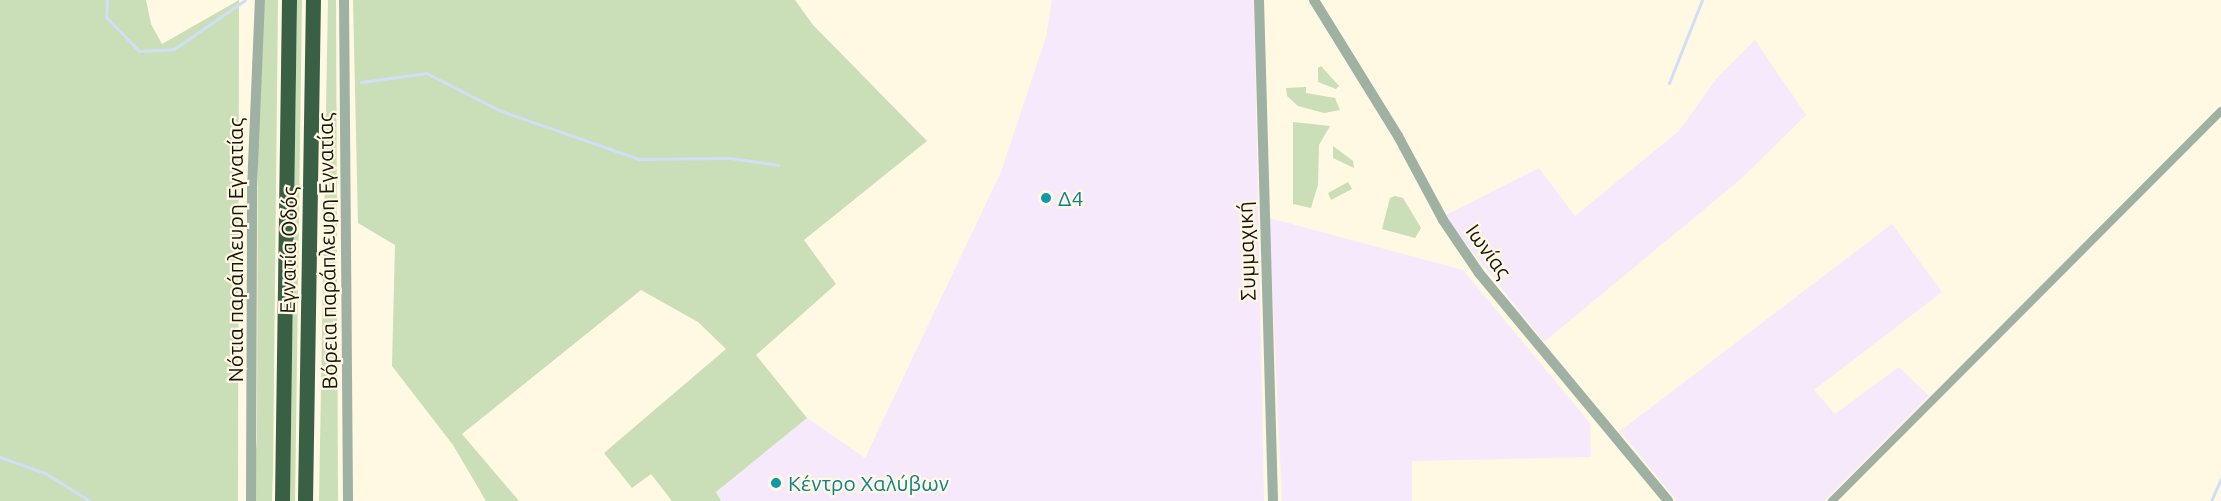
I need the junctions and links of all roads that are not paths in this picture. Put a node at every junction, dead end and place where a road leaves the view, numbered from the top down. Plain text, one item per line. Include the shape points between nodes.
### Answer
1 (260, 0) edge
2 (289, 0) edge
3 (312, 0) edge
4 (344, 0) edge
5 (1259, 0) edge
6 (1314, 0) edge
7 (2221, 111) edge
8 (251, 501) edge
9 (282, 501) edge
10 (305, 501) edge
11 (348, 501) edge
12 (1273, 501) edge
13 (1668, 501) edge
14 (1832, 501) edge

1 - 8 street, Νότια παράπλευρη Εγνατίας via 252,189
2 - 9 highway, Εγνατία Οδός
3 - 10 highway, Εγνατία Οδός
4 - 11 street, Βόρεια παράπλευρη Εγνατίας
5 - 12 street, Συμμαχική
6 - 13 street, Ιωνίας via 1393,127 1443,220 1479,273
7 - 14 street

